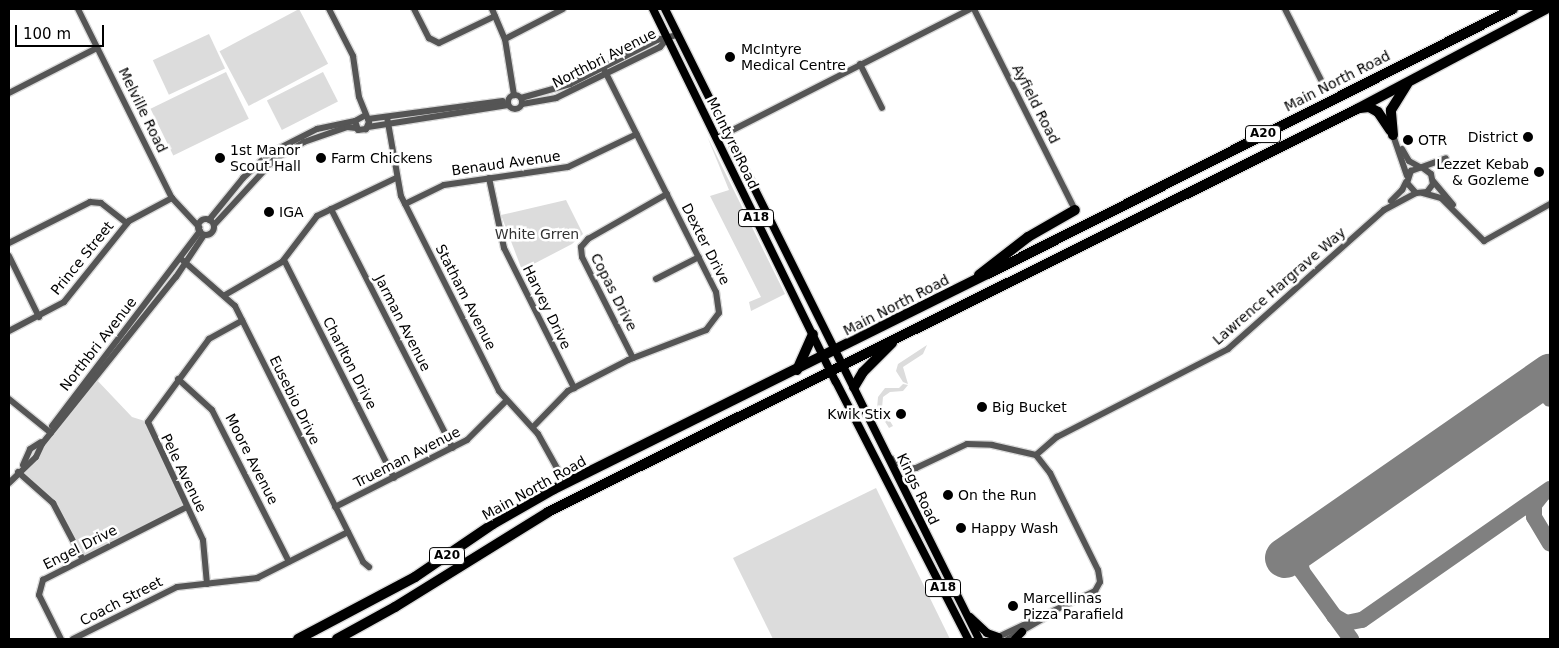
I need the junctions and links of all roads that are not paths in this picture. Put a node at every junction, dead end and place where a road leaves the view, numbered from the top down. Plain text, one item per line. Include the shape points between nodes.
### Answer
1 (78, 9) edge
2 (329, 9) edge
3 (414, 9) edge
4 (492, 9) edge
5 (564, 9) edge
6 (653, 9) edge
7 (665, 9) edge
8 (970, 9) edge
9 (974, 9) edge
10 (1285, 9) edge
11 (1513, 9) edge
12 (1546, 9) edge
13 (495, 16) junction
14 (677, 35) junction
15 (668, 38) junction
16 (505, 39) junction
17 (97, 48) junction
18 (860, 64) junction
19 (605, 71) junction
20 (1410, 82) junction
21 (1324, 86) dead end
22 (9, 93) edge
23 (514, 95) junction
24 (521, 101) junction
25 (508, 102) junction
26 (882, 108) dead end
27 (1358, 109) junction
28 (360, 120) junction
29 (387, 121) junction
30 (368, 127) junction
31 (726, 132) junction
32 (637, 134) junction
33 (1394, 136) junction
34 (716, 138) junction
35 (1421, 168) junction
36 (396, 178) junction
37 (489, 178) junction
38 (1407, 178) junction
39 (1433, 179) junction
40 (1420, 193) junction
41 (667, 194) junction
42 (172, 198) junction
43 (405, 204) junction
44 (1550, 204) edge
45 (331, 209) junction
46 (1075, 210) joint
47 (1384, 210) junction
48 (1456, 211) junction
49 (127, 223) junction
50 (205, 226) junction
51 (780, 240) junction
52 (9, 243) edge
53 (9, 256) edge
54 (699, 257) junction
55 (180, 258) junction
56 (284, 260) junction
57 (186, 264) junction
58 (780, 267) junction
59 (656, 279) dead end
60 (964, 286) junction
61 (225, 295) junction
62 (39, 316) junction
63 (242, 321) junction
64 (9, 332) edge
65 (812, 334) junction
66 (898, 337) junction
67 (835, 351) junction
68 (824, 356) junction
69 (633, 358) junction
70 (842, 364) junction
71 (797, 370) junction
72 (830, 370) junction
73 (178, 379) junction
74 (854, 387) junction
75 (574, 388) junction
76 (9, 399) edge
77 (506, 401) junction
78 (533, 428) junction
79 (50, 432) junction
80 (453, 448) junction
81 (888, 456) junction
82 (1036, 456) junction
83 (558, 470) dead end
84 (18, 472) junction
85 (394, 478) junction
86 (9, 483) edge
87 (187, 507) junction
88 (335, 507) junction
89 (348, 532) junction
90 (83, 560) junction
91 (289, 562) junction
92 (369, 567) dead end
93 (207, 584) junction
94 (964, 610) junction
95 (1054, 612) junction
96 (1022, 632) junction
97 (996, 638) edge
98 (61, 639) edge
99 (73, 639) edge
100 (298, 639) edge
101 (336, 639) edge
102 (968, 639) edge
103 (979, 639) edge
104 (1008, 639) edge
105 (1014, 639) edge

1 - 17 street, Melville Road
2 - 28 street via 353,56
3 - 13 street via 429,38 439,43
4 - 13 street
5 - 16 street
6 - 15 main road, McIntyre Road / A18
7 - 14 main road, McIntyre Road / A18
8 - 18 street
9 - 46 street, Ayfield Road
10 - 21 street
11 - 60 highway, Main North Road / A20
12 - 20 highway, Main North Road / A20
13 - 16 street
14 - 15 street, Northbri Avenue
14 - 31 main road, McIntyre Road / A18
15 - 19 street, Northbri Avenue via 660,46
15 - 34 main road, McIntyre Road / A18
16 - 23 street
17 - 22 street
17 - 42 street, Melville Road
18 - 26 street
18 - 31 street
19 - 24 street, Northbri Avenue via 556,98
19 - 32 street, Dexter Drive
20 - 27 highway, Main North Road / A20
20 - 33 highway via 1391,110
23 - 24 street
23 - 25 street
24 - 25 street, Northbri Avenue via 515,109
25 - 29 street, Northbri Avenue
27 - 33 highway via 1369,107 1378,112
27 - 66 highway, Main North Road / A20
28 - 29 street, Northbri Avenue
28 - 30 street
28 - 30 street, Northbri Avenue via 362,130
28 - 50 street, Northbri Avenue via 304,142 274,160
29 - 30 street, Northbri Avenue
29 - 36 street, Statham Avenue
31 - 34 street
31 - 51 main road, McIntyre Road / A18
32 - 37 street, Benaud Avenue via 568,167
32 - 41 street, Dexter Drive
33 - 35 street via 1409,161
33 - 38 street
34 - 58 main road, McIntyre Road / A18
35 - 38 street
35 - 39 street
35 - 39 street via 1446,158
36 - 43 street, Statham Avenue
36 - 45 street
37 - 43 street, Benaud Avenue via 444,185
37 - 75 street, Harvey Drive via 504,248
38 - 40 street via 1410,190
38 - 47 street, Lawrence Hargrave Way via 1402,190
39 - 40 street via 1429,190
39 - 48 street
40 - 47 street, Lawrence Hargrave Way
40 - 48 street via 1441,198
41 - 54 street, Dexter Drive
41 - 69 street, Copas Drive via 588,239 581,247 581,255
42 - 49 street, Prince Street
42 - 50 street, Melville Road
43 - 77 street, Statham Avenue
44 - 48 street via 1484,241 1477,238
45 - 56 street via 317,216
45 - 80 street, Jarman Avenue
46 - 60 highway via 1028,237
47 - 82 street, Lawrence Hargrave Way via 1228,349 1057,437
49 - 52 street via 100,202 90,202
49 - 62 street, Prince Street via 70,296
50 - 55 street, Northbri Avenue
50 - 57 street, Northbri Avenue
51 - 58 main road via 774,244
51 - 67 main road, McIntyre Road / A18
53 - 62 street
54 - 59 street
54 - 69 street, Dexter Drive via 718,297 717,319 702,332
55 - 57 street, Eusebio Drive
55 - 79 street, Northbri Avenue
56 - 61 street
56 - 85 street, Charlton Drive
57 - 61 street, Eusebio Drive
57 - 79 street, Northbri Avenue
58 - 65 main road, McIntyre Road / A18
60 - 67 highway, Main North Road / A20
61 - 63 street, Eusebio Drive
62 - 64 street, Prince Street
63 - 73 street, Pele Avenue via 209,339
63 - 88 street, Eusebio Drive
65 - 68 main road, McIntyre Road / A18
65 - 71 highway
66 - 70 highway, Main North Road / A20
66 - 74 highway via 863,372
67 - 68 highway, Main North Road / A20
67 - 70 main road, Kings Road / A18
68 - 71 highway, Main North Road / A20
68 - 72 main road, McIntyre Road / A18
69 - 75 street, Dexter Drive
70 - 72 highway, Main North Road / A20
70 - 74 main road, Kings Road / A18
71 - 100 highway, Main North Road / A20 via 546,494 493,524 415,577
72 - 101 highway, Main North Road / A20 via 548,512 395,608
72 - 102 main road, Kings Road / A18
73 - 87 street, Pele Avenue via 155,408 148,424
73 - 91 street, Moore Avenue via 212,410
74 - 81 main road, Kings Road / A18
75 - 78 street, Dexter Drive
76 - 79 street
77 - 78 street, Statham Avenue
77 - 80 street, Trueman Avenue via 474,435
78 - 83 street, Statham Avenue
79 - 84 street, Northbri Avenue via 28,453
80 - 85 street, Trueman Avenue
81 - 82 street via 908,469 966,444 1020,450
81 - 94 main road, Kings Road / A18
82 - 95 street via 1045,464 1101,578 1096,591
84 - 86 street, Northbri Avenue
84 - 90 street via 53,503
85 - 88 street, Trueman Avenue
87 - 90 street, Engel Drive
87 - 93 street, Pele Avenue via 203,540
88 - 89 street, Eusebio Drive
89 - 91 street, Coach Street
89 - 92 street, Eusebio Drive via 363,562
90 - 98 street, Engel Drive via 46,578 39,586 39,595
91 - 93 street, Coach Street via 257,578
93 - 99 street, Coach Street via 177,587
94 - 97 main road
94 - 103 main road, Kings Road / A18
95 - 96 street
95 - 97 street
96 - 104 street
96 - 105 main road

